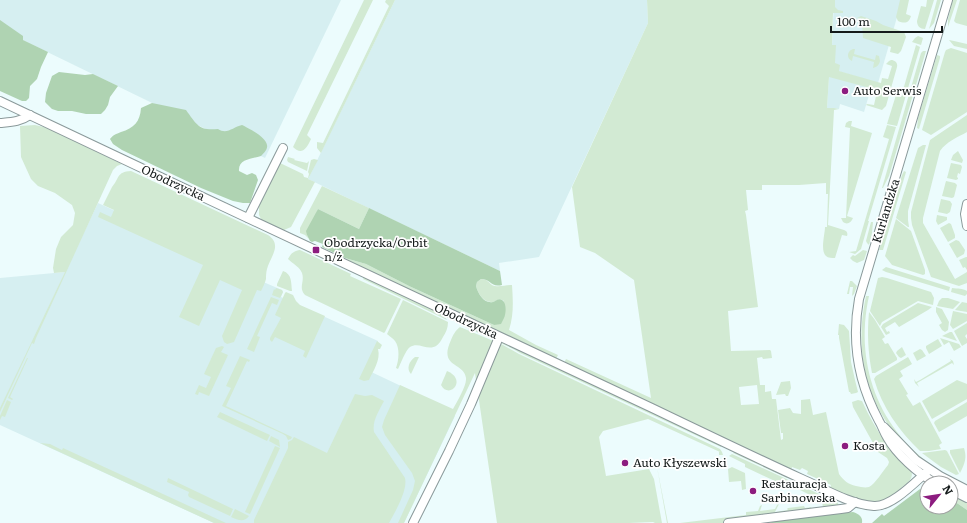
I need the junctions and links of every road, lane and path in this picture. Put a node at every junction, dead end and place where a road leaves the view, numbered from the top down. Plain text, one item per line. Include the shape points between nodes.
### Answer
1 (948, 0) edge
2 (0, 101) edge
3 (30, 115) junction
4 (0, 123) edge
5 (283, 148) dead end
6 (967, 204) edge
7 (248, 218) junction
8 (967, 226) edge
9 (499, 337) junction
10 (926, 472) junction
11 (929, 475) edge
12 (967, 490) edge
13 (855, 502) junction
14 (413, 523) edge
15 (728, 523) edge

1 - 10 street, Kurlandzka via 856,315 858,368 866,395 880,422
2 - 3 street, Obodrzycka
3 - 4 street via 22,120
3 - 7 street, Obodrzycka
5 - 7 street
6 - 8 street
7 - 9 street, Obodrzycka
9 - 13 street, Obodrzycka
9 - 14 street via 450,451
10 - 11 street, Kurlandzka
10 - 12 street, Kurlandzka
10 - 13 street, Obodrzycka via 892,501 883,505
13 - 15 street via 841,510

